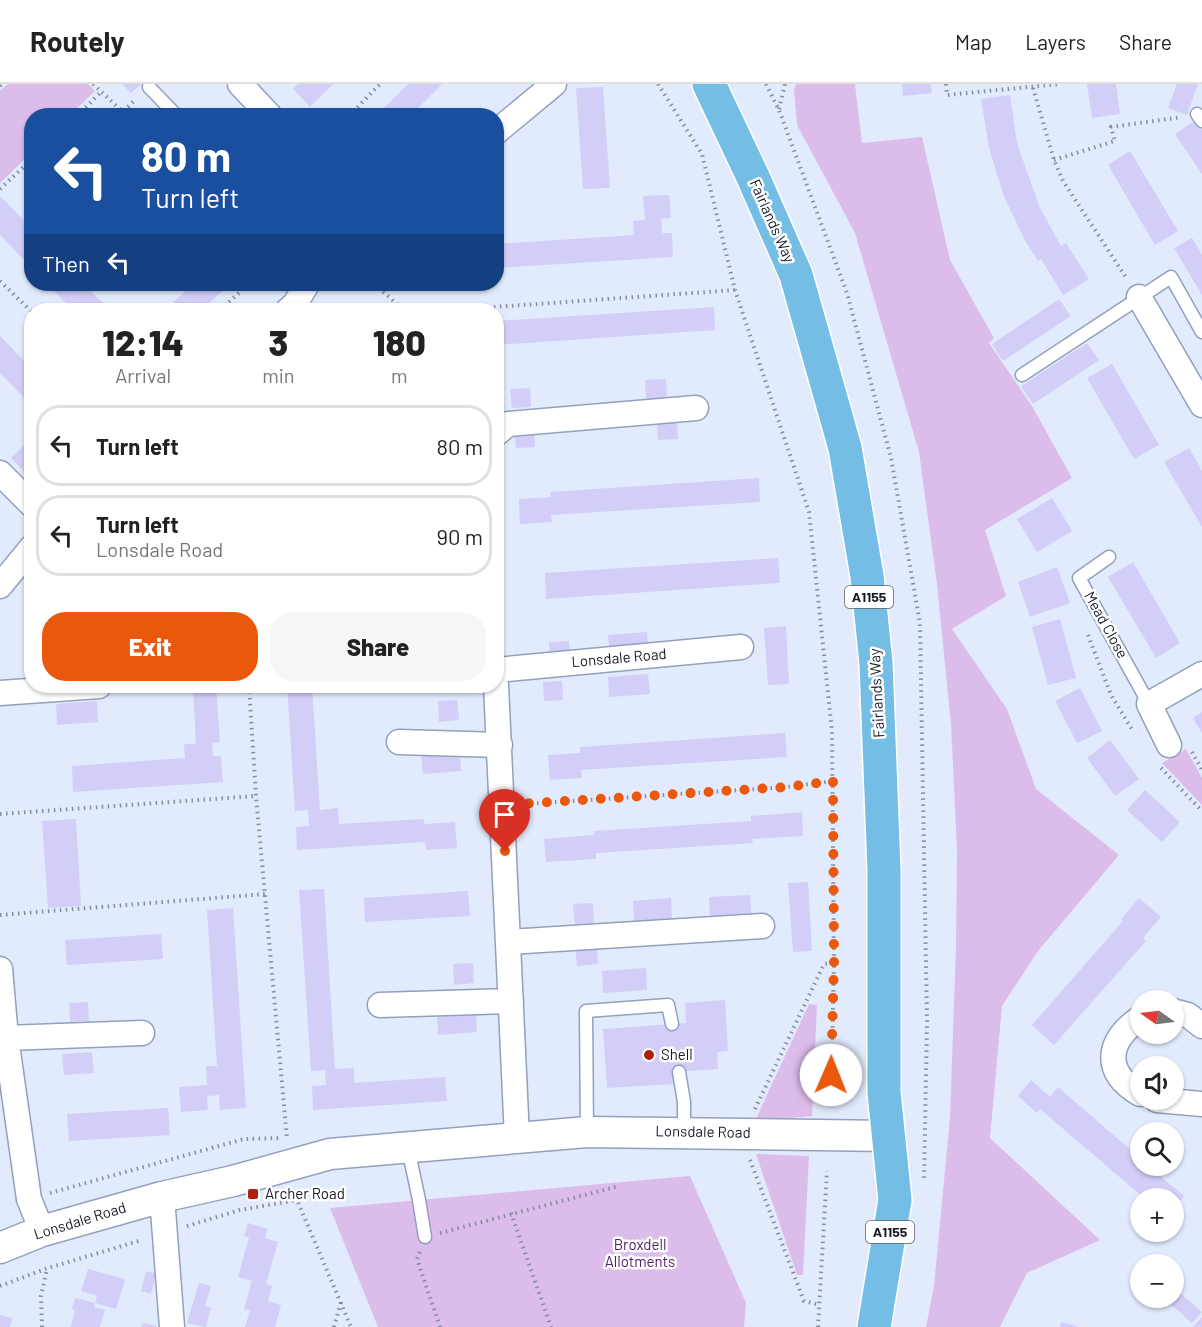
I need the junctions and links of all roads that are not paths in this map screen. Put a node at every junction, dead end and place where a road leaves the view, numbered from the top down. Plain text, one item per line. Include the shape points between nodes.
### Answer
1 (240, 84) edge
2 (554, 84) edge
3 (709, 84) edge
4 (149, 87) road end
5 (169, 108) edge
6 (261, 108) edge
7 (504, 125) edge
8 (1139, 297) junction
9 (1202, 332) edge
10 (1022, 375) dead end
11 (1202, 405) edge
12 (696, 408) dead end
13 (504, 427) edge
14 (0, 473) edge
15 (24, 497) edge
16 (24, 557) edge
17 (1109, 557) dead end
18 (0, 586) edge
19 (741, 647) dead end
20 (504, 669) edge
21 (1202, 674) edge
22 (24, 691) edge
23 (0, 693) edge
24 (497, 693) edge
25 (1149, 705) junction
26 (399, 742) dead end
27 (500, 745) junction
28 (1169, 745) dead end
29 (762, 926) dead end
30 (509, 942) junction
31 (0, 969) edge
32 (511, 1001) junction
33 (380, 1005) dead end
34 (1184, 1014) edge
35 (672, 1024) dead end
36 (1130, 1025) edge
37 (1202, 1026) edge
38 (142, 1033) dead end
39 (6, 1038) junction
40 (679, 1072) dead end
41 (1130, 1088) edge
42 (1184, 1102) edge
43 (1202, 1104) edge
44 (587, 1132) junction
45 (684, 1132) junction
46 (890, 1136) junction
47 (517, 1138) junction
48 (407, 1147) junction
49 (162, 1197) junction
50 (42, 1231) junction
51 (425, 1237) road end
52 (0, 1248) edge
53 (172, 1327) edge
54 (874, 1327) edge

1 - 6 street
2 - 7 street
3 - 46 main road, Fairlands Way / A1155 via 796,274 845,448 865,564 876,663 884,870 884,1092
4 - 5 lane
8 - 9 lane via 1171,278
8 - 10 lane
8 - 11 street
12 - 13 street
14 - 15 street
16 - 18 street
17 - 25 lane, Mead Close via 1079,578
19 - 20 street, Lonsdale Road
21 - 25 street
22 - 23 street
24 - 27 street
25 - 28 street, Mead Close
26 - 27 street
27 - 30 street
29 - 30 street
30 - 32 street
31 - 39 street
32 - 33 street
32 - 47 street
34 - 37 street
35 - 44 lane via 668,1005 586,1011
36 - 41 street via 1114,1050 1113,1065 1118,1077
38 - 39 street
39 - 50 street via 29,1199
40 - 45 lane
42 - 43 street
44 - 45 street, Lonsdale Road
44 - 47 street, Lonsdale Road
45 - 46 street, Lonsdale Road
46 - 54 main road, Fairlands Way / A1155 via 895,1200
47 - 48 street, Lonsdale Road
48 - 49 street, Lonsdale Road via 330,1154
48 - 51 lane
49 - 50 street, Lonsdale Road
49 - 53 street
50 - 52 street, Lonsdale Road

